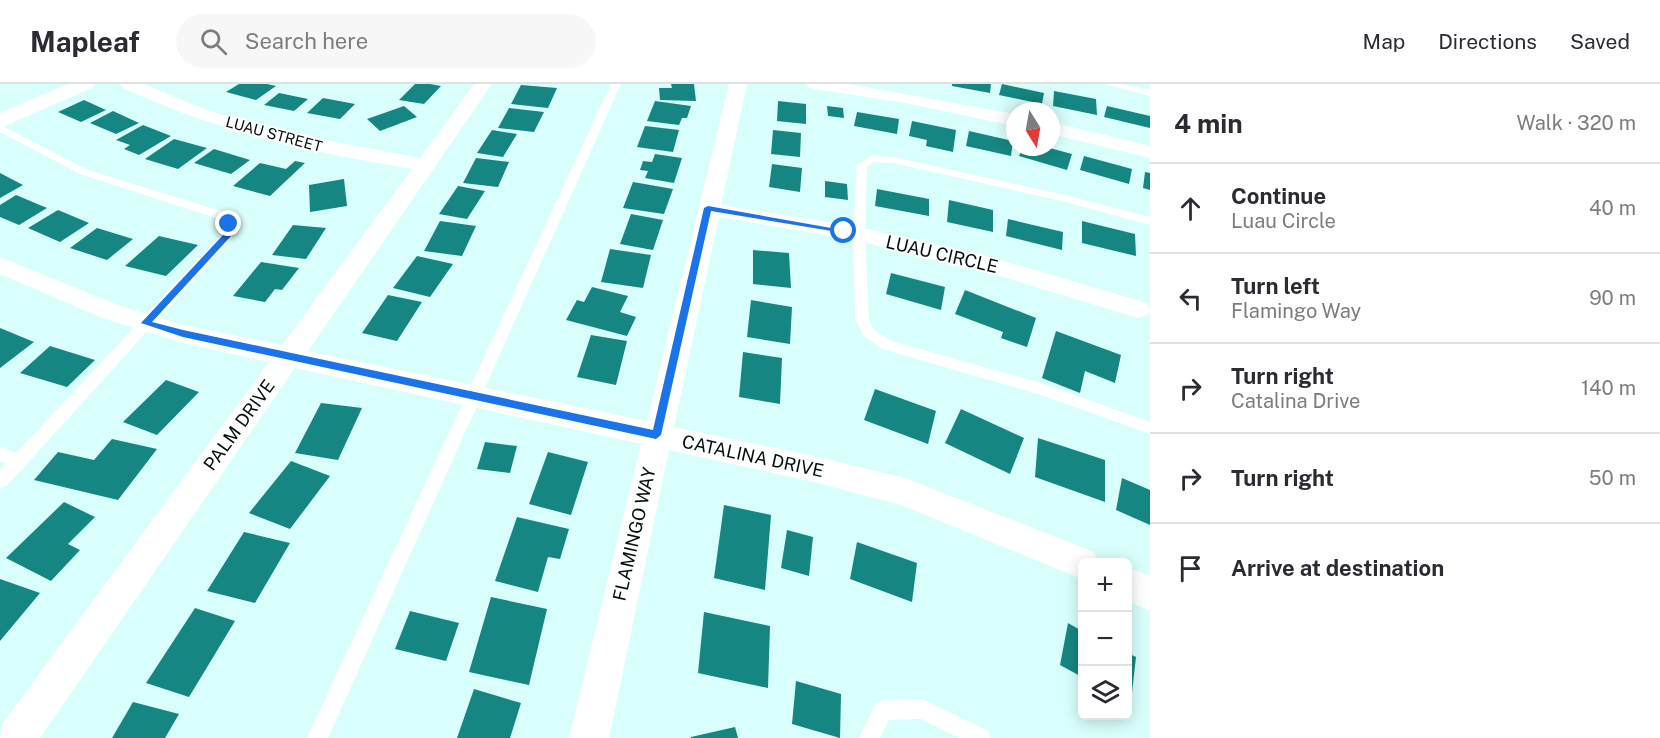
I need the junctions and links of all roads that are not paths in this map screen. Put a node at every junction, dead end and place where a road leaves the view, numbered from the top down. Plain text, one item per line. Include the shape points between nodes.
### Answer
1 (85, 84) edge
2 (129, 84) edge
3 (483, 84) edge
4 (616, 84) edge
5 (738, 84) edge
6 (815, 84) edge
7 (1109, 84) edge
8 (1150, 93) edge
9 (1006, 118) edge
10 (0, 121) edge
11 (0, 128) edge
12 (1060, 130) edge
13 (1150, 152) edge
14 (426, 165) junction
15 (708, 208) junction
16 (1150, 221) edge
17 (859, 234) junction
18 (0, 265) edge
19 (1138, 309) dead end
20 (146, 323) junction
21 (289, 355) junction
22 (474, 395) junction
23 (1150, 428) edge
24 (656, 435) junction
25 (0, 454) edge
26 (19, 461) junction
27 (0, 481) edge
28 (1078, 561) edge
29 (1132, 585) edge
30 (1150, 594) edge
31 (16, 738) edge
32 (317, 738) edge
33 (589, 738) edge
34 (869, 738) edge
35 (981, 738) edge

1 - 10 main road
2 - 14 street, LUAU STREET via 195,112 263,132
3 - 14 street, PALM DRIVE
4 - 22 lane
5 - 15 street, FLAMINGO WAY
6 - 9 street
7 - 8 lane
11 - 20 lane via 84,172 223,216 229,224 228,235
12 - 13 street
14 - 21 street, PALM DRIVE
15 - 17 street, LUAU CIRCLE
15 - 24 street, FLAMINGO WAY
16 - 17 lane via 927,167 871,159 862,165
17 - 19 street, LUAU CIRCLE via 997,267
17 - 23 lane via 862,319 869,333 887,345 1044,390
18 - 20 street, CATALINA DRIVE
20 - 21 street, CATALINA DRIVE
20 - 26 lane
21 - 22 street, CATALINA DRIVE
21 - 31 street, PALM DRIVE
22 - 24 street, CATALINA DRIVE
22 - 32 lane
24 - 28 street, CATALINA DRIVE via 905,492
24 - 33 street, FLAMINGO WAY
25 - 26 lane
26 - 27 lane
29 - 30 street
34 - 35 lane via 883,710 922,709

